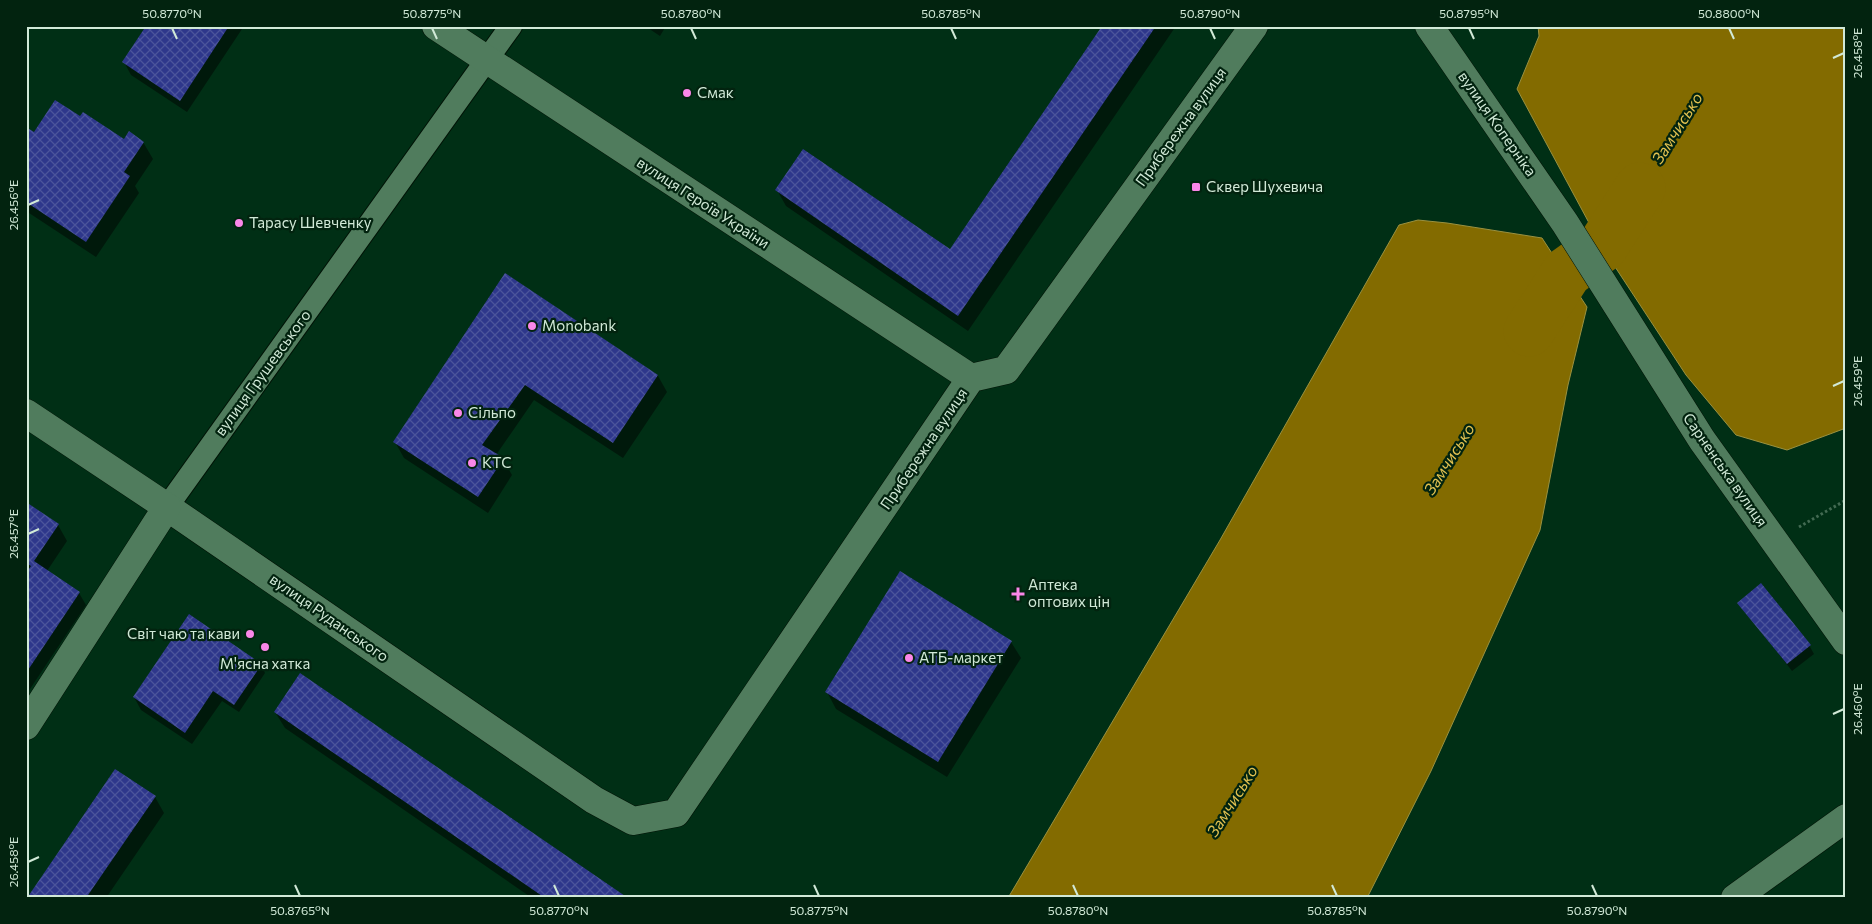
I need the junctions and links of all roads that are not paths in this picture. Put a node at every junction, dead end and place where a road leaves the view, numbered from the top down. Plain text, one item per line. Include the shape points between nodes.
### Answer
1 (436, 26) edge
2 (511, 26) edge
3 (1254, 26) edge
4 (1429, 26) edge
5 (486, 61) junction
6 (1611, 295) joint
7 (971, 378) junction
8 (26, 413) edge
9 (167, 507) junction
10 (1846, 640) edge
11 (26, 726) edge
12 (1846, 818) edge
13 (633, 821) joint
14 (1735, 898) edge

1 - 5 street, вулиця Героїв України
2 - 5 street, вулиця Грушевського
3 - 7 street, Прибережна вулиця via 1006,370
4 - 6 street, вулиця Коперніка
5 - 7 street, вулиця Героїв України
5 - 9 street, вулиця Грушевського
6 - 10 street, Сарненська вулиця via 1702,440
7 - 13 street, Прибережна вулиця via 676,813
8 - 9 street, вулиця Руданського
9 - 11 street, вулиця Грушевського
9 - 13 street, вулиця Руданського via 594,800
12 - 14 street

